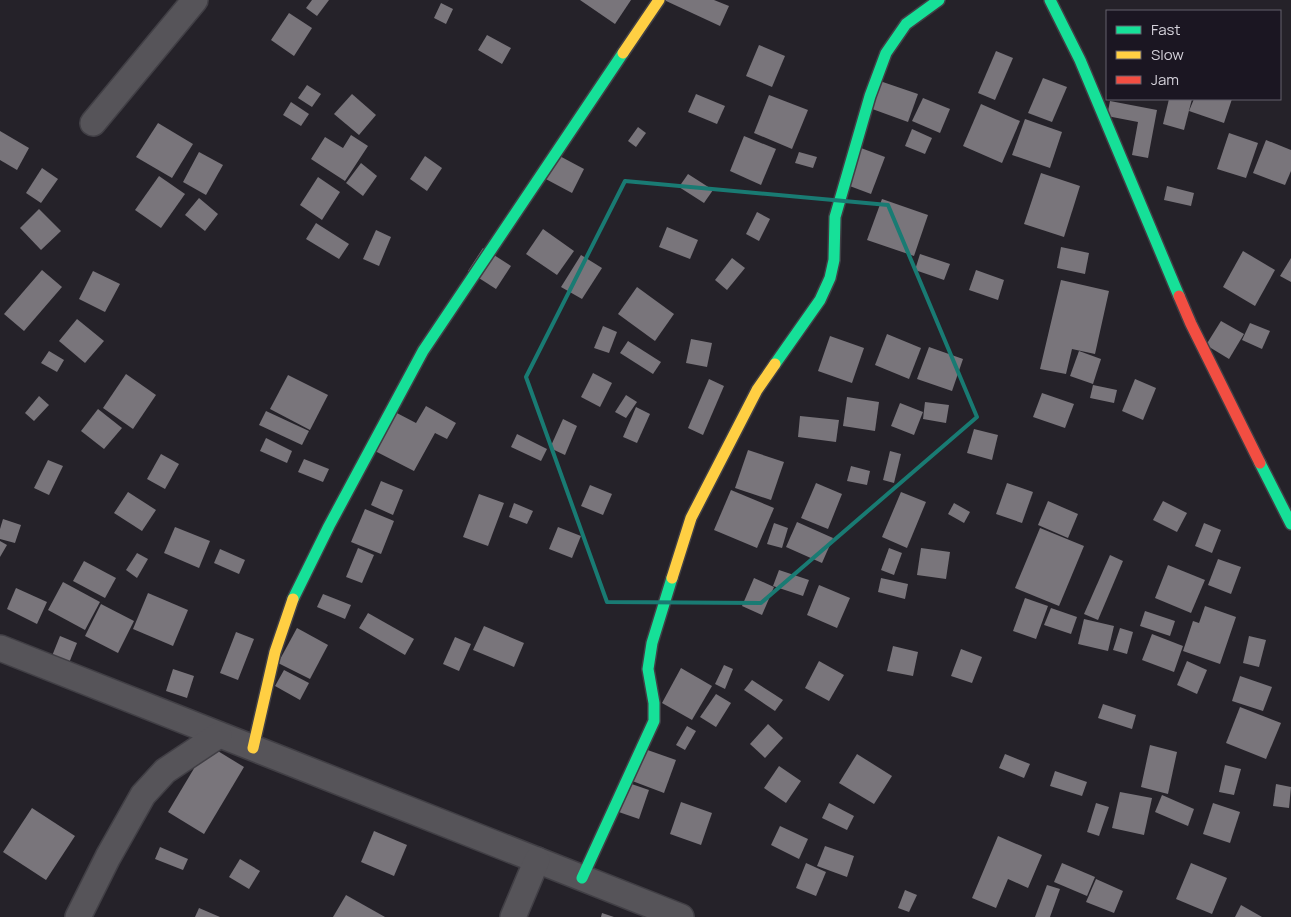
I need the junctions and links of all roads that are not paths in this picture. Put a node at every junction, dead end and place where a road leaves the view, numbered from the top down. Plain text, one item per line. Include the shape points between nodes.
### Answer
1 (195, 0) edge
2 (659, 0) edge
3 (938, 0) edge
4 (1050, 0) edge
5 (93, 123) dead end
6 (1291, 524) edge
7 (0, 648) edge
8 (220, 735) junction
9 (253, 748) junction
10 (537, 860) junction
11 (582, 878) junction
12 (78, 917) edge
13 (513, 917) edge
14 (681, 917) edge

1 - 5 street
2 - 9 street via 418,360 291,602 275,652
3 - 11 street via 906,24 886,52 835,217 834,260 830,278 820,300 757,390 691,518 652,643 648,668 654,721
4 - 6 street via 1080,60 1191,324
7 - 8 street
8 - 9 street
8 - 12 street via 165,771 143,796
9 - 10 street
10 - 11 street
10 - 13 street
11 - 14 street

